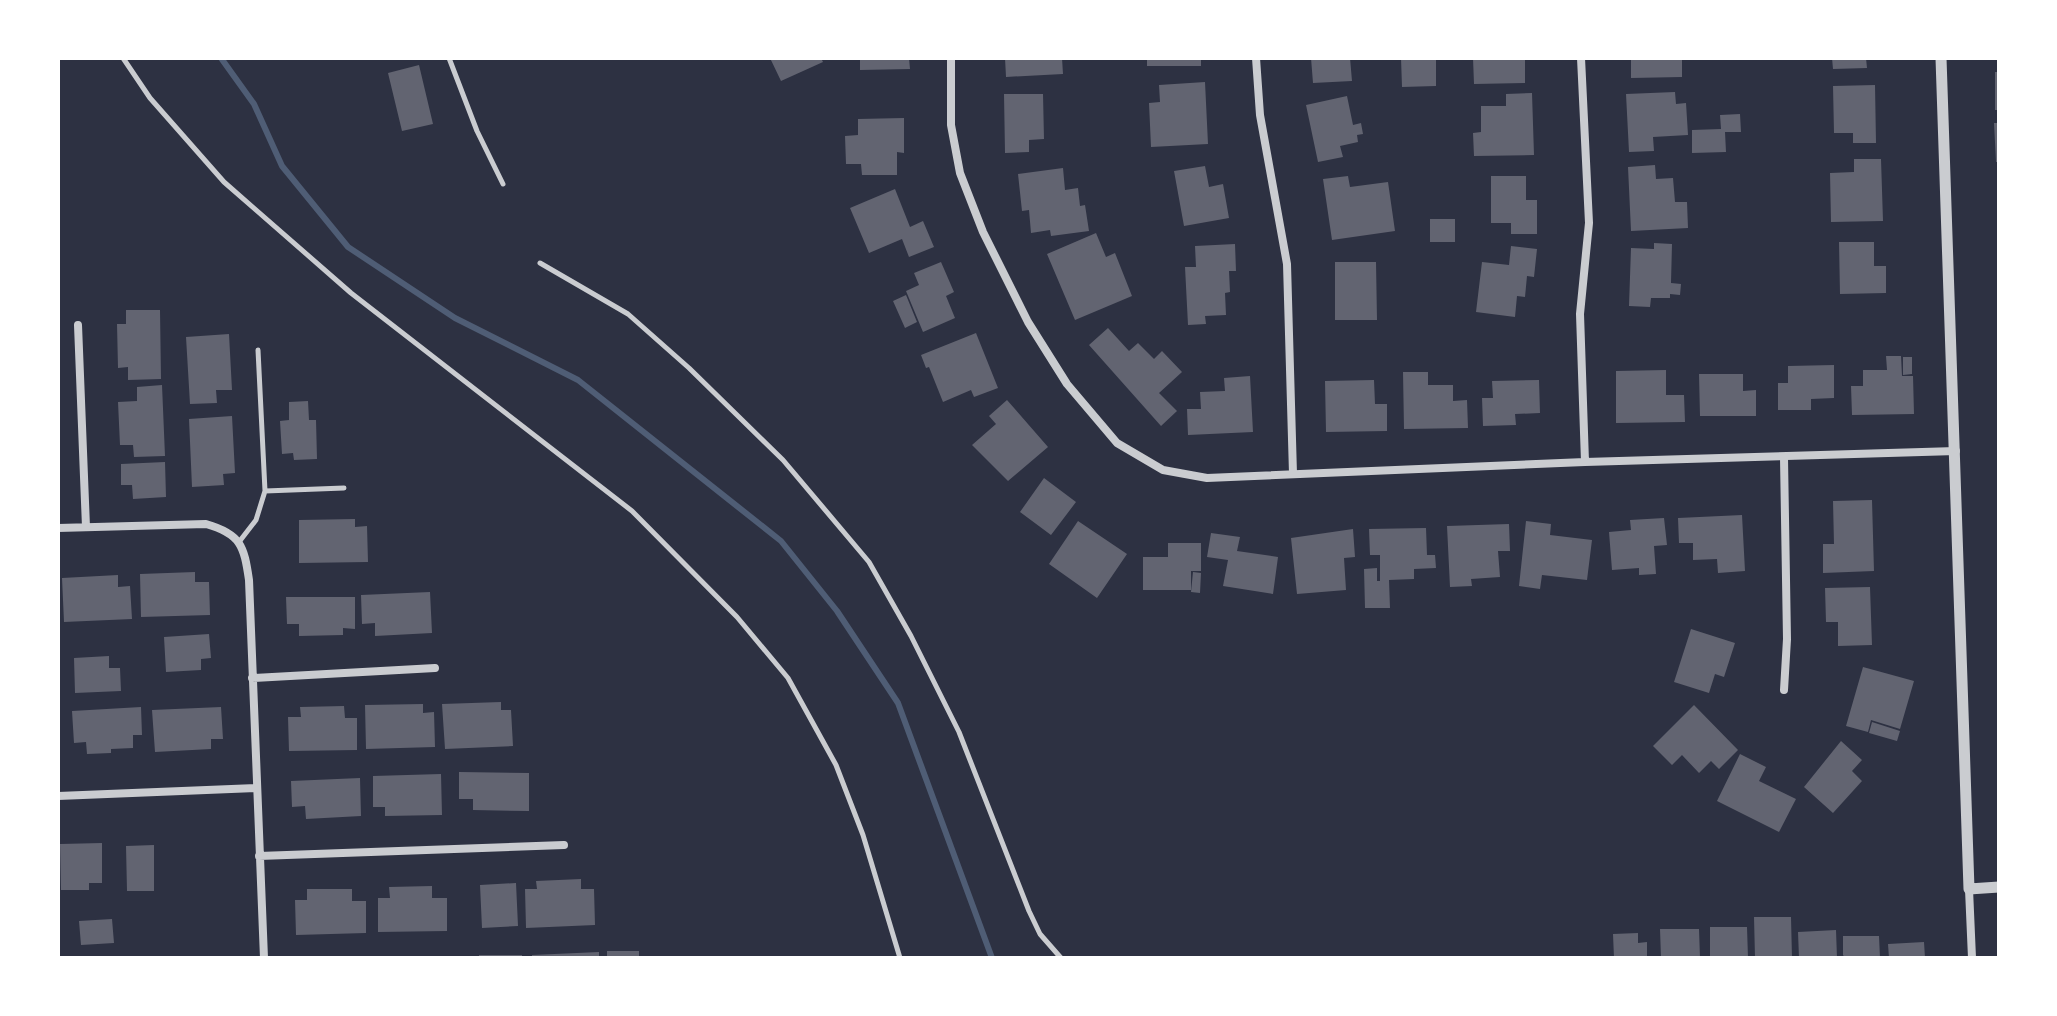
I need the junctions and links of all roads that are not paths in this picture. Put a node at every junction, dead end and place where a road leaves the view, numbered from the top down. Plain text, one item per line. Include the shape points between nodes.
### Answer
1 (123, 58) edge
2 (449, 58) edge
3 (951, 58) edge
4 (1256, 58) edge
5 (1581, 58) edge
6 (1941, 58) edge
7 (503, 184) dead end
8 (540, 263) dead end
9 (78, 325) dead end
10 (258, 350) dead end
11 (1956, 451) junction
12 (1784, 458) junction
13 (1585, 462) junction
14 (1293, 474) junction
15 (344, 488) dead end
16 (265, 491) junction
17 (86, 527) junction
18 (58, 528) edge
19 (239, 542) junction
20 (435, 668) dead end
21 (252, 678) junction
22 (1784, 690) dead end
23 (257, 788) junction
24 (58, 796) edge
25 (564, 845) dead end
26 (259, 856) junction
27 (1999, 887) edge
28 (1969, 889) junction
29 (264, 958) edge
30 (900, 958) edge
31 (1061, 958) edge
32 (1972, 958) edge

1 - 30 lane via 150,98 224,182 351,293 632,511 737,617 788,678 836,765
2 - 7 lane
3 - 14 street via 951,125 968,197 1028,322 1102,428 1134,454 1177,475
4 - 14 street via 1260,115 1287,264
5 - 13 street via 1589,223 1580,314
6 - 11 street
8 - 31 lane via 628,314 689,368 783,460 869,562 959,732 1040,934
9 - 17 street
10 - 16 lane
11 - 12 street
11 - 28 street
12 - 13 street
12 - 22 street
13 - 14 street
15 - 16 lane
16 - 19 lane via 256,520
17 - 18 street
17 - 19 street via 206,524
19 - 21 street via 249,580
20 - 21 street
21 - 23 street
23 - 24 street
23 - 26 street
25 - 26 street
26 - 29 street
27 - 28 street
28 - 32 street

